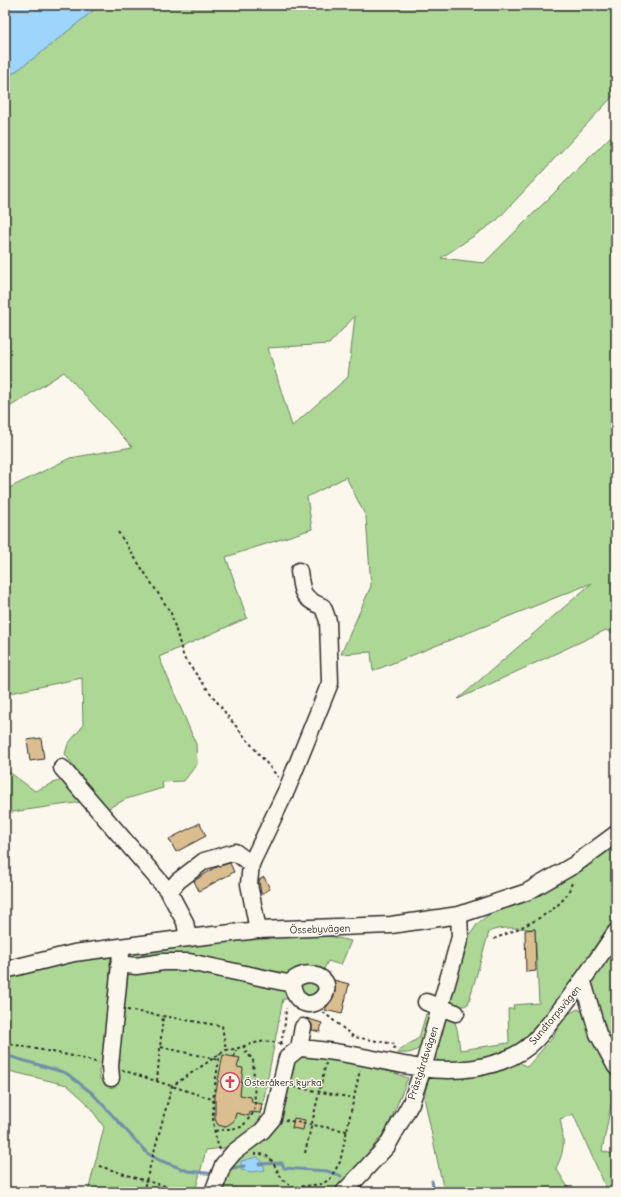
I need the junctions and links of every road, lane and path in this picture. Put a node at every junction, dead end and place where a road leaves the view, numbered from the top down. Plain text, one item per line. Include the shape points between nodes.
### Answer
1 (118, 532) dead end
2 (299, 571) dead end
3 (62, 768) dead end
4 (287, 789) junction
5 (616, 834) edge
6 (251, 864) junction
7 (169, 892) junction
8 (566, 894) dead end
9 (460, 915) junction
10 (258, 930) junction
11 (616, 932) edge
12 (188, 938) junction
13 (494, 939) dead end
14 (122, 947) junction
15 (119, 964) junction
16 (5, 970) edge
17 (582, 982) junction
18 (292, 984) junction
19 (433, 1004) junction
20 (286, 1008) dead end
21 (122, 1009) dead end
22 (456, 1013) dead end
23 (308, 1014) junction
24 (163, 1016) junction
25 (5, 1043) edge
26 (281, 1044) junction
27 (395, 1044) dead end
28 (243, 1045) junction
29 (161, 1047) junction
30 (298, 1049) junction
31 (226, 1050) junction
32 (236, 1050) junction
33 (329, 1050) junction
34 (220, 1053) junction
35 (234, 1057) dead end
36 (362, 1057) junction
37 (211, 1059) junction
38 (219, 1060) junction
39 (616, 1067) edge
40 (423, 1068) junction
41 (110, 1072) junction
42 (157, 1081) junction
43 (281, 1085) junction
44 (172, 1086) junction
45 (319, 1092) junction
46 (354, 1098) junction
47 (212, 1099) junction
48 (273, 1118) junction
49 (312, 1124) junction
50 (347, 1131) junction
51 (215, 1132) junction
52 (305, 1153) dead end
53 (251, 1154) dead end
54 (226, 1161) junction
55 (99, 1166) dead end
56 (146, 1181) junction
57 (616, 1186) edge
58 (296, 1187) junction
59 (143, 1192) edge
60 (189, 1192) edge
61 (213, 1192) edge
62 (284, 1192) edge
63 (344, 1192) edge
64 (605, 1192) edge

1 - 4 path via 171,613 184,658
2 - 4 street via 302,592 310,602 323,608 328,621 330,683
3 - 7 street
4 - 6 street
5 - 9 street, Össebyvägen via 574,865 527,892
6 - 7 street via 235,852 204,861 178,881
6 - 10 street via 249,884
7 - 12 street via 185,922
8 - 13 path via 555,907 540,918
9 - 10 street, Össebyvägen via 391,925
9 - 19 street, Prästgårdsvägen via 460,937
10 - 12 street, Össebyvägen
11 - 17 street, Sundtorpsvägen
12 - 14 street, Össebyvägen
14 - 15 street
14 - 16 street, Össebyvägen via 74,953
15 - 18 street via 136,966 189,962
15 - 41 street
17 - 39 street via 598,1034
17 - 40 street, Sundtorpsvägen via 539,1036 523,1051 496,1063 466,1069
18 - 23 street via 294,994
18 - 23 street via 300,975 312,973 326,983 326,992
19 - 22 street
19 - 40 street, Prästgårdsvägen
20 - 26 path
21 - 24 path
23 - 27 path via 354,1037
23 - 30 street
24 - 29 path
24 - 31 path via 222,1026
25 - 41 path via 73,1056
26 - 28 path via 274,1041
26 - 30 path
28 - 32 path
28 - 51 path via 253,1060 254,1112 242,1127
29 - 37 path
29 - 42 path
30 - 33 street, Sundtorpsvägen
30 - 43 street via 287,1058
31 - 32 path
31 - 34 path
32 - 35 path
33 - 36 street, Sundtorpsvägen
33 - 45 path
34 - 37 path
34 - 38 path
36 - 40 street, Sundtorpsvägen
36 - 46 path
37 - 38 path
37 - 44 path
38 - 47 path
40 - 63 street, Prästgårdsvägen via 411,1102 387,1146
41 - 42 path
42 - 44 path
43 - 45 path
43 - 48 street
44 - 47 path
44 - 56 path
45 - 46 path
45 - 49 path
46 - 50 path
47 - 51 path via 212,1122
48 - 49 path
48 - 54 street
49 - 50 path
49 - 52 path
50 - 58 path via 340,1162 330,1179 322,1184
51 - 54 path
53 - 58 path via 265,1155 273,1161 278,1174 286,1183
54 - 61 street
55 - 56 path
56 - 59 path
56 - 60 path
57 - 64 path
58 - 62 path

